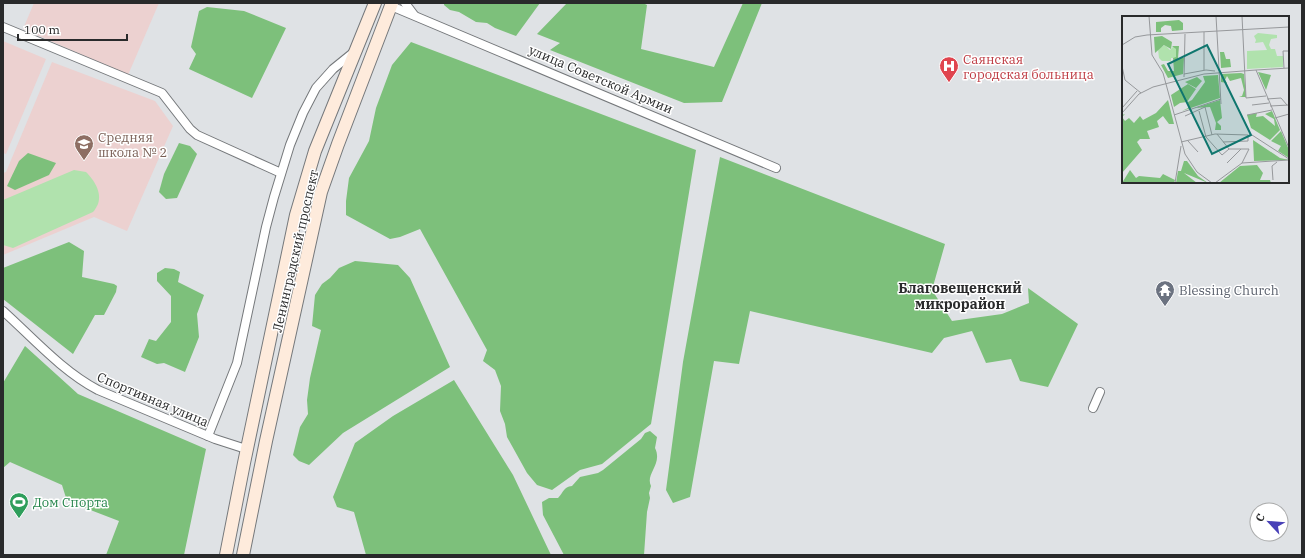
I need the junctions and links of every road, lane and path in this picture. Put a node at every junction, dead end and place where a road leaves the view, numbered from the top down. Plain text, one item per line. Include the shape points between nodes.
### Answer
1 (375, 3) edge
2 (405, 3) edge
3 (389, 4) edge
4 (414, 16) junction
5 (3, 27) edge
6 (355, 52) junction
7 (776, 168) dead end
8 (281, 173) junction
9 (3, 311) edge
10 (1100, 392) dead end
11 (1093, 408) dead end
12 (208, 436) junction
13 (246, 449) junction
14 (244, 463) junction
15 (261, 466) junction
16 (226, 555) edge
17 (243, 555) edge

1 - 6 main road, Ленинградский проспект
2 - 4 street
3 - 4 street, улица Советской Армии
3 - 15 main road, Ленинградский проспект via 322,192
4 - 7 street, улица Советской Армии
5 - 8 street via 162,93 197,135
6 - 8 street via 333,69 316,88 303,113
6 - 13 main road, Ленинградский проспект via 315,151 296,215
8 - 12 street via 266,228 237,363
9 - 12 street, Спортивная улица via 85,383
10 - 11 street
12 - 13 street, Спортивная улица
13 - 14 main road, Ленинградский проспект
14 - 15 main road
14 - 16 main road, Ленинградский проспект
15 - 17 main road, Ленинградский проспект

